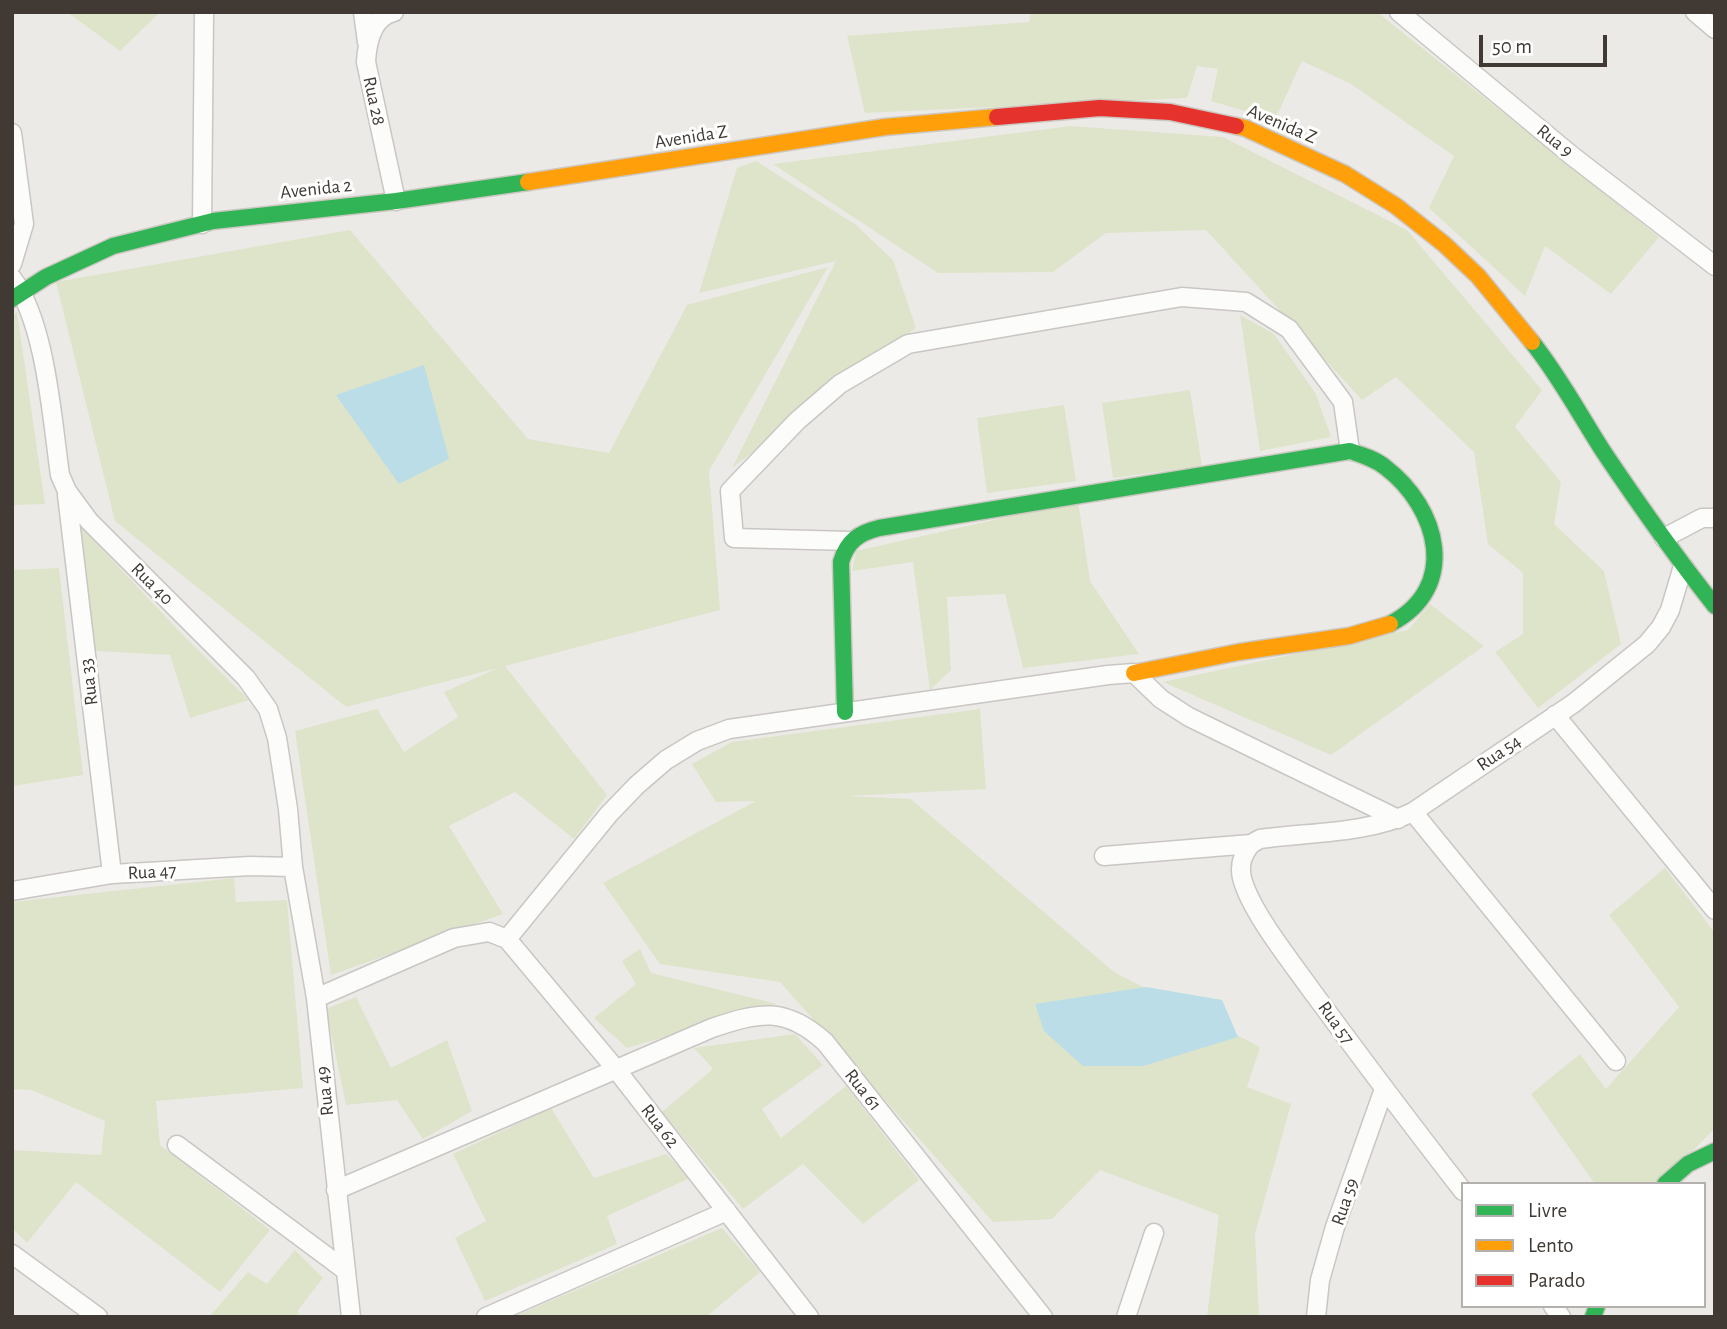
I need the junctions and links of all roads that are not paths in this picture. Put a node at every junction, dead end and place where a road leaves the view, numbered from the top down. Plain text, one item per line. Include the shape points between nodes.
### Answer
1 (204, 12) edge
2 (363, 12) edge
3 (394, 12) edge
4 (1399, 12) edge
5 (1695, 12) edge
6 (1715, 29) edge
7 (367, 42) junction
8 (12, 133) edge
9 (640, 167) joint
10 (396, 201) junction
11 (202, 224) junction
12 (12, 264) edge
13 (1715, 266) edge
14 (15, 290) edge
15 (1350, 450) junction
16 (67, 491) junction
17 (1715, 518) edge
18 (1664, 538) junction
19 (850, 541) junction
20 (1683, 566) junction
21 (1715, 606) edge
22 (1135, 673) junction
23 (845, 712) junction
24 (1555, 715) junction
25 (1405, 815) junction
26 (1251, 844) junction
27 (1104, 856) dead end
28 (293, 867) junction
29 (112, 874) junction
30 (12, 891) edge
31 (1715, 910) edge
32 (507, 939) junction
33 (316, 998) junction
34 (1616, 1061) dead end
35 (615, 1068) junction
36 (1384, 1090) junction
37 (177, 1145) dead end
38 (1715, 1152) edge
39 (1667, 1182) edge
40 (1461, 1188) edge
41 (336, 1190) junction
42 (727, 1211) junction
43 (1154, 1233) dead end
44 (12, 1254) edge
45 (345, 1270) junction
46 (98, 1317) edge
47 (351, 1317) edge
48 (486, 1317) edge
49 (809, 1317) edge
50 (1043, 1317) edge
51 (1126, 1317) edge
52 (1316, 1317) edge

1 - 11 street
2 - 7 street, Rua 28
3 - 7 street via 375,27
4 - 13 street, Rua 9 via 1571,155
5 - 6 street
7 - 10 street, Rua 28 via 366,62
8 - 12 street via 24,223
9 - 10 street, Avenida 2
9 - 18 street, Avenida Z via 885,127 1100,108 1170,112 1245,128 1345,174 1405,214 1478,276 1545,358
10 - 11 street, Avenida 2
11 - 14 street, Avenida 2 via 113,246
14 - 16 street, Rua 40 via 37,337 60,475
15 - 19 street via 879,527
15 - 19 street via 1343,402 1289,329 1246,302 1182,297 908,344 840,384 730,491 734,538
15 - 22 street via 1382,465 1427,520 1436,550 1429,588 1406,615 1385,626 1344,636
16 - 28 street, Rua 40 via 89,521 262,698 277,738
16 - 29 street, Rua 33
17 - 18 street via 1702,518
18 - 20 street, Avenida Z
19 - 23 street via 843,551 840,578
20 - 21 street, Avenida Z
20 - 24 street, Rua 54 via 1661,628
22 - 23 street
22 - 25 street via 1161,699 1189,716
23 - 32 street via 729,729 666,760 609,814
24 - 25 street, Rua 54
24 - 31 street
25 - 26 street, Rua 54 via 1372,825 1260,839
25 - 34 street
26 - 27 street, Rua 54
26 - 36 street, Rua 57 via 1240,866 1242,881 1262,919
28 - 29 street, Rua 47
28 - 33 street, Rua 49
29 - 30 street, Rua 47
32 - 33 street via 489,932 454,938
32 - 35 street, Rua 62
33 - 41 street, Rua 49
35 - 41 street, Rua 61
35 - 42 street, Rua 62
35 - 50 street, Rua 61 via 758,1014 792,1018 810,1028
36 - 40 street, Rua 57
36 - 52 street, Rua 59 via 1335,1227 1320,1280
37 - 45 street
38 - 39 street via 1698,1158
41 - 45 street, Rua 49
42 - 48 street
42 - 49 street, Rua 62
43 - 51 street
44 - 46 street
45 - 47 street, Rua 49

